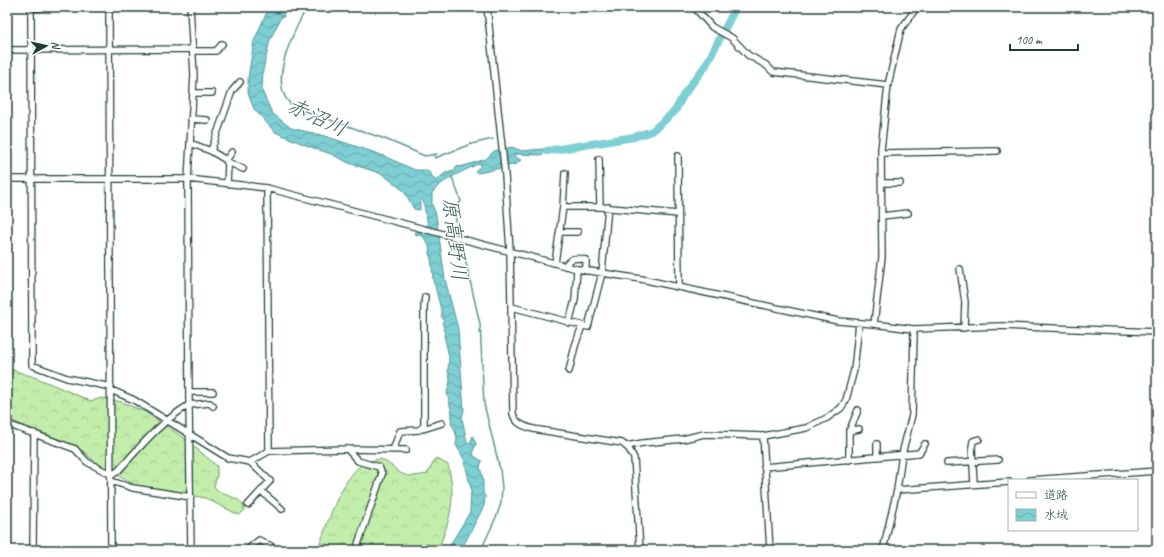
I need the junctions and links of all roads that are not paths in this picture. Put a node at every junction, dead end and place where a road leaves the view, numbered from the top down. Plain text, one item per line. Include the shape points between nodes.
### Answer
1 (109, 7) edge
2 (190, 7) edge
3 (487, 7) edge
4 (694, 7) edge
5 (917, 7) edge
6 (31, 8) edge
7 (40, 8) dead end
8 (222, 44) dead end
9 (109, 49) junction
10 (7, 50) edge
11 (31, 50) junction
12 (193, 50) junction
13 (240, 82) dead end
14 (888, 84) junction
15 (193, 93) junction
16 (212, 93) dead end
17 (191, 119) junction
18 (207, 120) dead end
19 (190, 143) junction
20 (210, 151) junction
21 (997, 151) dead end
22 (232, 152) dead end
23 (882, 153) junction
24 (678, 156) dead end
25 (599, 159) dead end
26 (227, 161) junction
27 (243, 169) dead end
28 (565, 173) dead end
29 (31, 178) junction
30 (109, 178) junction
31 (7, 179) edge
32 (188, 179) junction
33 (227, 183) junction
34 (882, 183) junction
35 (900, 183) dead end
36 (267, 188) junction
37 (563, 207) junction
38 (600, 207) junction
39 (608, 207) junction
40 (908, 213) dead end
41 (678, 214) junction
42 (882, 216) junction
43 (560, 232) junction
44 (578, 232) dead end
45 (510, 251) junction
46 (555, 263) junction
47 (565, 266) junction
48 (577, 269) junction
49 (960, 269) dead end
50 (586, 271) junction
51 (602, 273) junction
52 (679, 287) junction
53 (425, 297) dead end
54 (512, 307) junction
55 (569, 323) junction
56 (859, 323) junction
57 (874, 324) junction
58 (582, 326) junction
59 (964, 328) junction
60 (913, 329) junction
61 (1157, 332) edge
62 (569, 371) dead end
63 (111, 389) junction
64 (189, 392) junction
65 (213, 392) dead end
66 (189, 405) junction
67 (214, 406) dead end
68 (858, 410) dead end
69 (166, 420) junction
70 (442, 423) dead end
71 (7, 424) edge
72 (423, 429) junction
73 (859, 429) dead end
74 (849, 431) junction
75 (34, 433) junction
76 (190, 434) junction
77 (762, 436) junction
78 (979, 439) dead end
79 (877, 444) dead end
80 (924, 444) dead end
81 (626, 446) junction
82 (347, 449) junction
83 (393, 450) junction
84 (406, 450) dead end
85 (269, 451) junction
86 (902, 454) junction
87 (877, 457) junction
88 (849, 460) junction
89 (998, 460) dead end
90 (250, 462) junction
91 (972, 462) junction
92 (947, 463) dead end
93 (764, 467) junction
94 (1157, 470) edge
95 (112, 478) junction
96 (1043, 479) edge
97 (1008, 482) edge
98 (974, 484) junction
99 (897, 490) junction
100 (261, 491) junction
101 (191, 497) junction
102 (248, 505) dead end
103 (282, 509) dead end
104 (271, 546) dead end
105 (1157, 549) edge
106 (33, 550) edge
107 (111, 550) edge
108 (191, 550) edge
109 (247, 550) edge
110 (356, 550) edge
111 (640, 550) edge
112 (770, 550) edge
113 (883, 550) edge
114 (1144, 550) edge

1 - 9 street
2 - 12 street
3 - 45 street via 505,175
4 - 14 street via 712,27 732,38 748,55 773,72
5 - 14 street via 901,29
6 - 7 street
6 - 11 street
8 - 12 street via 216,51
9 - 11 street
9 - 12 street
9 - 30 street
10 - 11 street
11 - 29 street
12 - 15 street
13 - 20 street via 232,91
14 - 23 street
15 - 16 street
15 - 17 street
17 - 18 street
17 - 19 street
19 - 20 street
19 - 32 street
20 - 26 street
21 - 23 street
22 - 26 street
23 - 34 street
24 - 41 street
25 - 38 street
26 - 27 street
26 - 33 street
28 - 37 street
29 - 30 street
29 - 31 street
29 - 63 street via 32,365 67,378
30 - 32 street
30 - 63 street
32 - 33 street
32 - 64 street
33 - 36 street
34 - 35 street
34 - 42 street
36 - 45 street
36 - 85 street
37 - 38 street
37 - 43 street
38 - 39 street
39 - 41 street
39 - 51 street
40 - 42 street
41 - 52 street
42 - 57 street via 882,257
43 - 44 street
43 - 46 street
45 - 46 street
45 - 54 street
46 - 47 street
47 - 48 street
47 - 50 street via 569,260 576,258 586,260
48 - 50 street
48 - 55 street via 575,300
49 - 59 street via 965,302
50 - 51 street
51 - 52 street
51 - 58 street via 588,327
52 - 56 street via 838,321
53 - 72 street
54 - 55 street
54 - 81 street via 515,420 533,429 622,442
55 - 58 street
56 - 57 street
56 - 77 street via 854,370 846,400 841,408 806,428
57 - 60 street
58 - 62 street
59 - 60 street
59 - 61 street via 1002,326
60 - 86 street via 912,415
63 - 69 street
63 - 95 street
64 - 65 street
64 - 66 street
66 - 67 street via 210,403
66 - 69 street
66 - 76 street
68 - 74 street
69 - 76 street
69 - 95 street
70 - 72 street
71 - 75 street
72 - 83 street via 400,431
73 - 74 street
74 - 88 street
75 - 95 street via 75,449 87,462
75 - 106 street
76 - 90 street via 228,458
76 - 101 street
77 - 81 street via 704,434
77 - 93 street
78 - 91 street via 973,443
79 - 87 street
80 - 86 street via 920,453
81 - 111 street via 634,458
82 - 83 street
82 - 85 street
82 - 110 street via 358,461 379,467 382,474
83 - 84 street
85 - 90 street
86 - 87 street
86 - 99 street
87 - 88 street
88 - 93 street
89 - 91 street
90 - 100 street via 270,481
91 - 92 street
91 - 98 street
93 - 112 street
94 - 96 street
95 - 101 street via 133,488
95 - 107 street
97 - 98 street
98 - 99 street
99 - 113 street
100 - 102 street
100 - 103 street
101 - 108 street
104 - 109 street via 259,540
105 - 114 street

